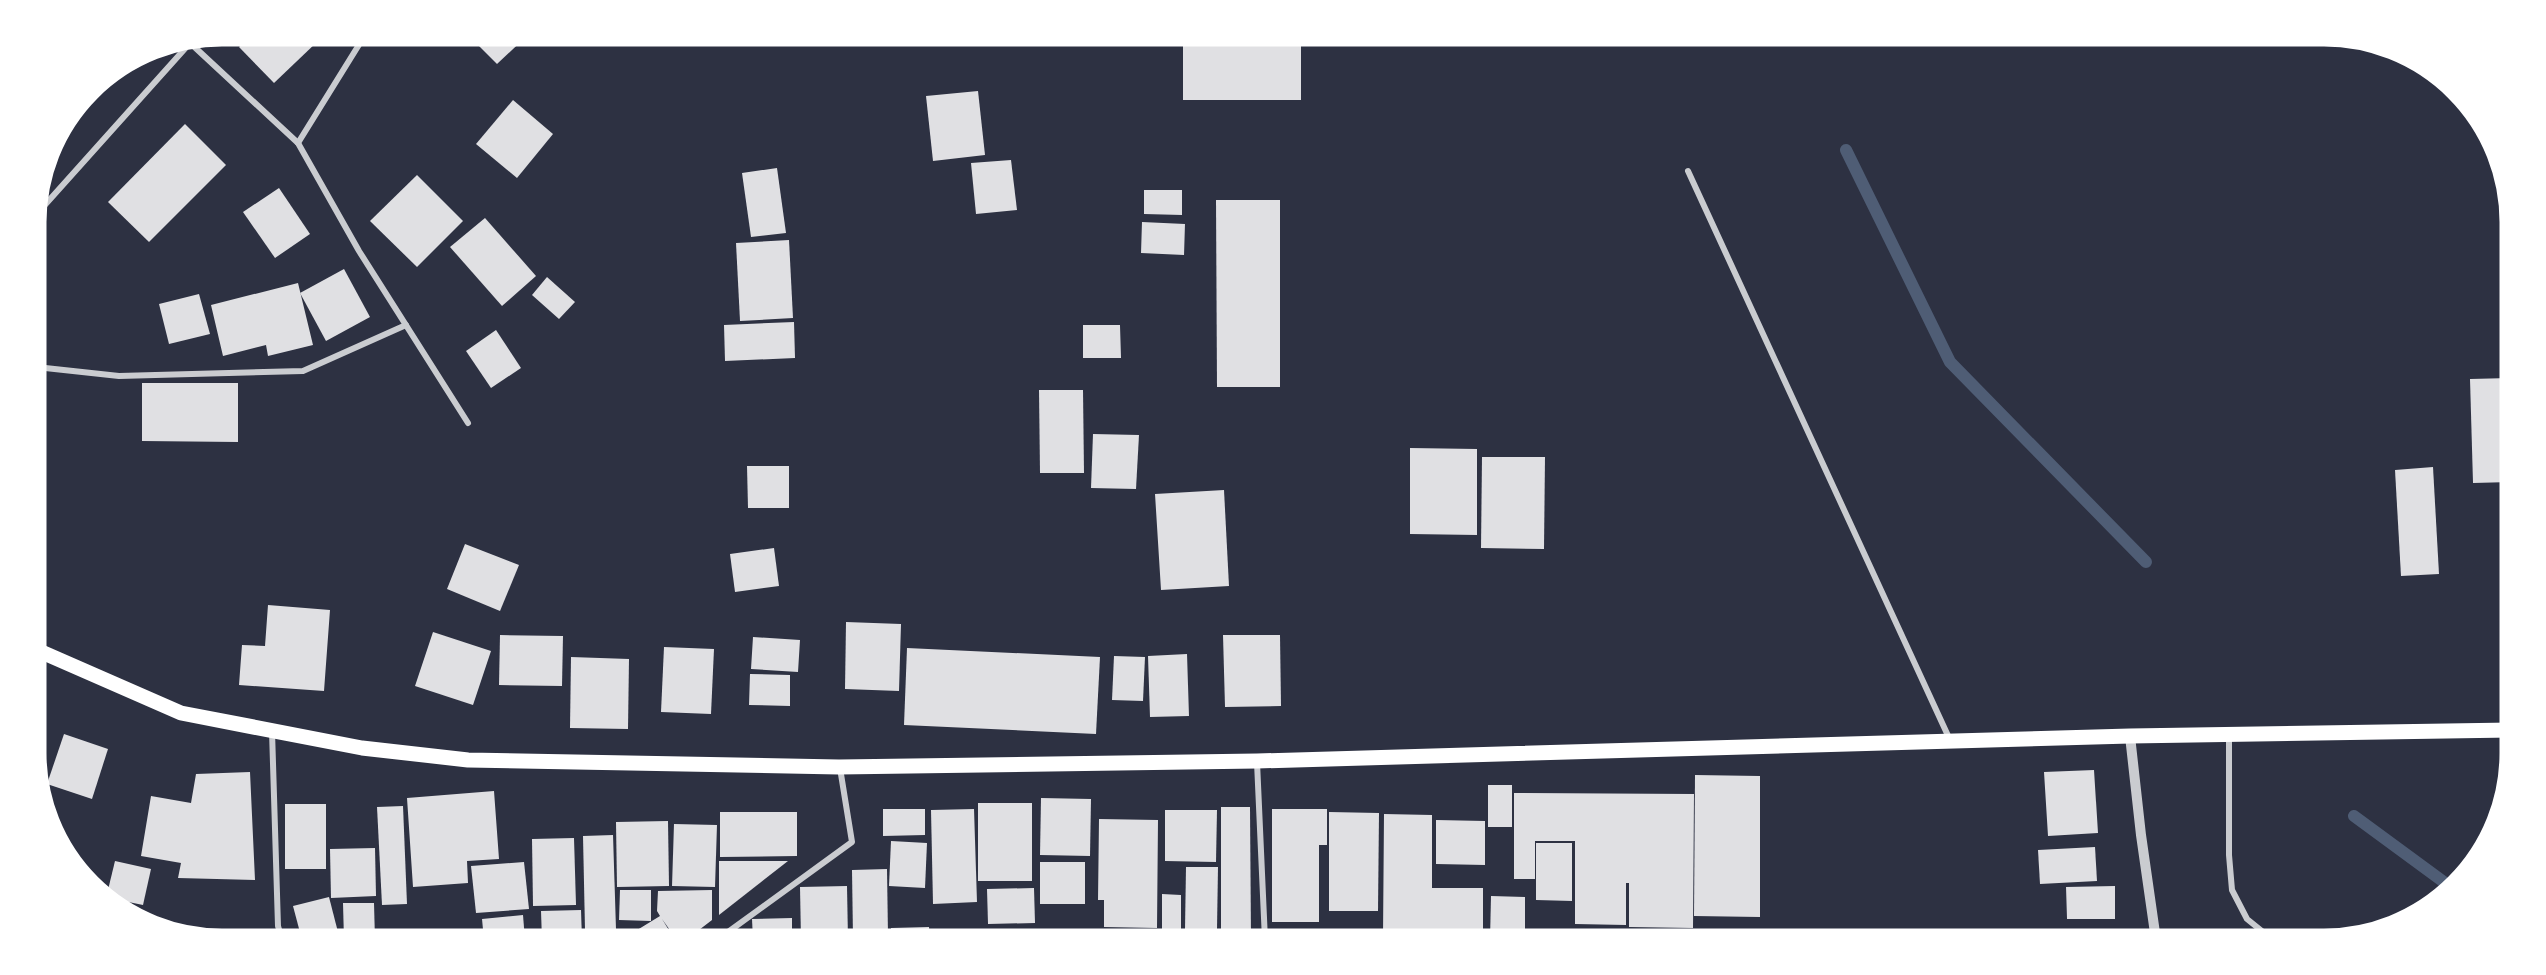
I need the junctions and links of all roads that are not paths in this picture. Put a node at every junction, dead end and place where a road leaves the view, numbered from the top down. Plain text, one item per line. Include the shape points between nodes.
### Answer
1 (358, 45) edge
2 (195, 48) edge
3 (182, 50) edge
4 (298, 143) junction
5 (1688, 171) dead end
6 (46, 203) edge
7 (406, 325) junction
8 (45, 368) edge
9 (468, 423) dead end
10 (45, 654) edge
11 (272, 730) junction
12 (2501, 730) edge
13 (2229, 735) junction
14 (2130, 736) junction
15 (1950, 741) junction
16 (1257, 761) junction
17 (839, 767) junction
18 (279, 930) edge
19 (731, 930) edge
20 (1265, 930) edge
21 (2155, 930) edge
22 (2261, 930) edge

1 - 4 street
2 - 4 street
3 - 6 street
4 - 7 street
5 - 15 street
7 - 8 street via 303,371 119,376
7 - 9 street
10 - 11 main road via 181,713
11 - 17 main road via 362,748 468,760
11 - 18 street
12 - 13 main road
13 - 14 main road
13 - 22 street via 2232,890 2247,919
14 - 15 main road
14 - 21 street
15 - 16 main road
16 - 17 main road
16 - 20 street
17 - 19 street via 852,842

